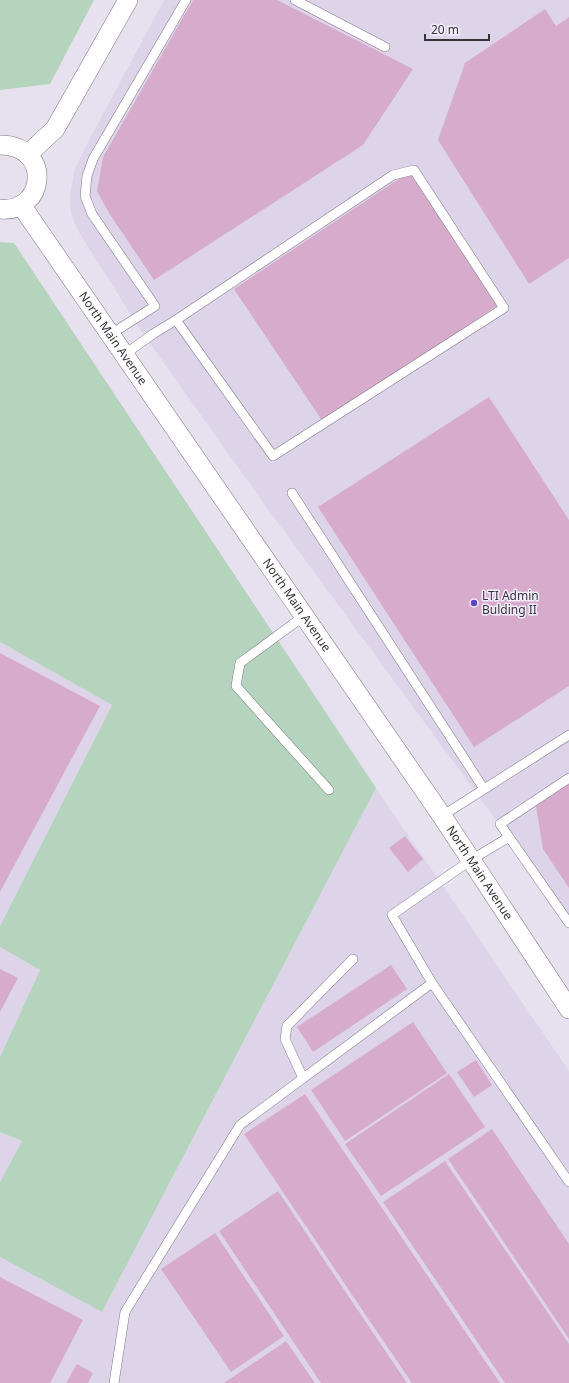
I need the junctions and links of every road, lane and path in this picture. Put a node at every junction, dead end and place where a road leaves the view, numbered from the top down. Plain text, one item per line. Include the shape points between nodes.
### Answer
1 (128, 0) edge
2 (186, 0) edge
3 (295, 0) edge
4 (385, 47) dead end
5 (0, 145) edge
6 (28, 154) junction
7 (21, 205) junction
8 (0, 209) edge
9 (176, 320) junction
10 (111, 334) junction
11 (125, 354) junction
12 (292, 493) dead end
13 (304, 616) junction
14 (569, 735) edge
15 (569, 778) edge
16 (484, 789) junction
17 (329, 790) dead end
18 (442, 816) junction
19 (509, 837) junction
20 (471, 860) junction
21 (569, 923) edge
22 (353, 959) dead end
23 (432, 983) junction
24 (569, 1009) edge
25 (303, 1078) junction
26 (569, 1182) edge
27 (114, 1383) edge

1 - 6 street via 55,129
2 - 10 lane via 92,159 87,176 85,196 92,214 155,306
3 - 4 lane
5 - 6 street via 20,148
6 - 7 street via 38,173 37,185 32,195
7 - 8 street via 6,210
7 - 10 street, North Main Avenue
9 - 9 lane via 273,456 504,308 414,170 393,175
9 - 11 lane
10 - 11 street, North Main Avenue
11 - 13 street, North Main Avenue
12 - 16 lane
13 - 17 lane via 240,662 236,686
13 - 18 street, North Main Avenue
14 - 16 lane
15 - 19 lane via 500,824
16 - 18 lane
18 - 20 street, North Main Avenue
19 - 20 lane
19 - 21 lane
20 - 23 lane via 392,915
20 - 24 street, North Main Avenue
22 - 25 lane via 287,1026 285,1039
23 - 25 lane
23 - 26 lane
25 - 27 lane via 240,1125 125,1312

